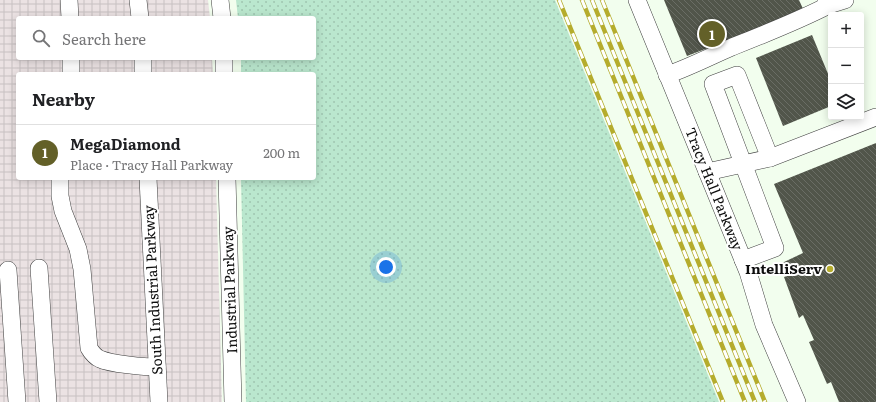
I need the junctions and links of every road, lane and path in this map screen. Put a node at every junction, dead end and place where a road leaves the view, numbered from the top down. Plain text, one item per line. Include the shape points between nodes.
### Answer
1 (69, 0) edge
2 (138, 0) edge
3 (220, 0) edge
4 (637, 0) edge
5 (833, 2) edge
6 (70, 16) edge
7 (140, 16) edge
8 (222, 16) edge
9 (71, 60) edge
10 (143, 60) edge
11 (224, 60) edge
12 (71, 72) edge
13 (143, 72) edge
14 (224, 72) edge
15 (667, 74) junction
16 (876, 117) edge
17 (770, 158) junction
18 (742, 164) junction
19 (707, 172) junction
20 (60, 180) edge
21 (148, 180) edge
22 (227, 180) edge
23 (743, 260) junction
24 (39, 268) dead end
25 (8, 270) dead end
26 (157, 367) junction
27 (17, 402) edge
28 (48, 402) edge
29 (159, 402) edge
30 (233, 402) edge
31 (797, 402) edge

1 - 6 street
2 - 7 street
3 - 8 street
4 - 15 street, Tracy Hall Parkway
5 - 15 street via 813,14
9 - 12 street
10 - 13 street
11 - 14 street
15 - 19 street, Tracy Hall Parkway
16 - 17 street
17 - 18 street
17 - 18 street via 737,74 713,84
18 - 19 street
18 - 23 street via 775,248
19 - 23 street, Tracy Hall Parkway
20 - 26 street via 63,211 78,249 82,269 89,348 95,356 103,360
21 - 26 street, South Industrial Parkway
22 - 30 street, Industrial Parkway
23 - 31 street, Tracy Hall Parkway via 764,326
24 - 28 street
25 - 27 street
26 - 29 street, South Industrial Parkway

